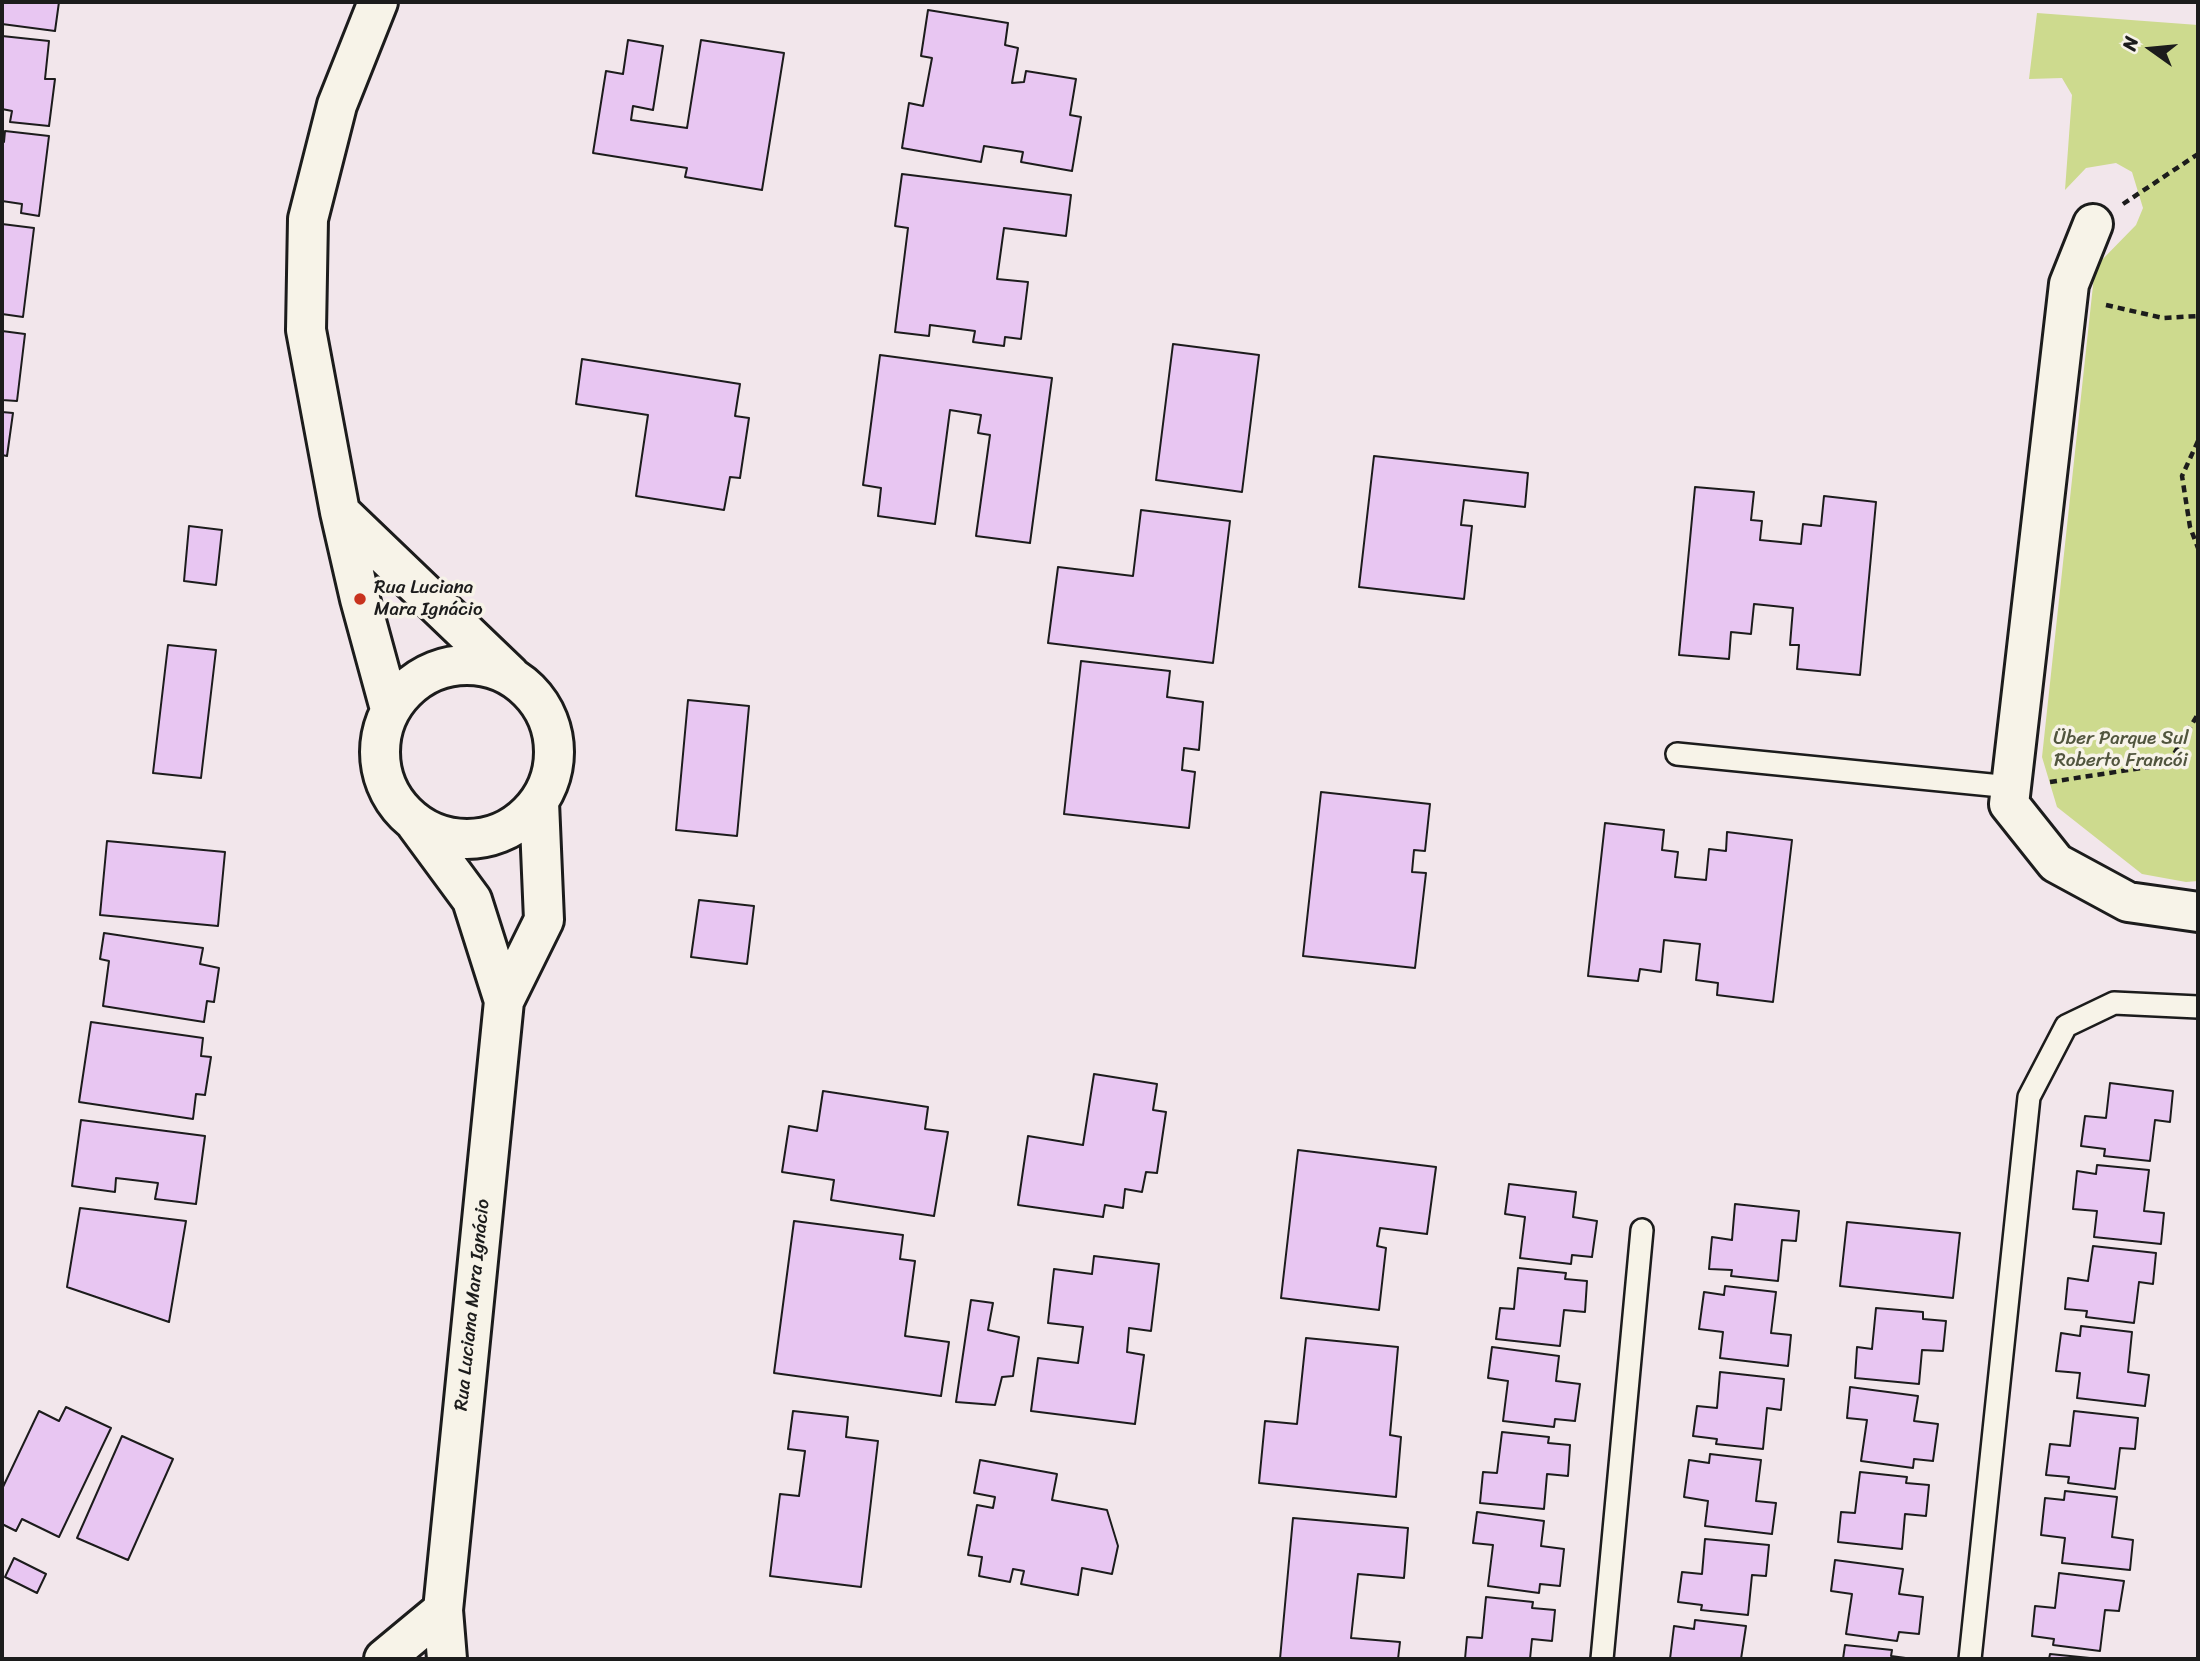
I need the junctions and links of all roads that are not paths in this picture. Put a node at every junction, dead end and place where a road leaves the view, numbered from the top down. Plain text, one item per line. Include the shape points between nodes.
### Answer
1 (378, 2) edge
2 (2093, 224) road end
3 (340, 512) junction
4 (517, 681) junction
5 (390, 709) junction
6 (1677, 754) dead end
7 (2011, 788) junction
8 (539, 802) junction
9 (413, 819) junction
10 (2198, 912) edge
11 (503, 1001) junction
12 (2198, 1007) edge
13 (1642, 1230) dead end
14 (443, 1610) junction
15 (384, 1659) edge
16 (447, 1659) edge
17 (1602, 1659) edge
18 (1970, 1659) edge

1 - 3 street via 337,105 308,219 306,330
2 - 7 street via 2069,284
3 - 4 street
3 - 5 street
4 - 5 street via 491,668 462,665 434,671 409,686
4 - 8 street via 538,701 554,751 546,791
5 - 9 street via 381,735 379,763 387,790
6 - 7 lane
7 - 10 street via 2009,804 2056,863 2128,902
8 - 9 street via 522,821 474,841 448,839
8 - 11 street, Rua Luciana Mara Ignácio via 544,920
9 - 11 street, Rua Luciana Mara Ignácio via 472,900
11 - 14 street, Rua Luciana Mara Ignácio
12 - 18 lane via 2115,1003 2066,1026 2029,1097
13 - 17 lane
14 - 15 street
14 - 16 street, Rua Luciana Mara Ignácio

